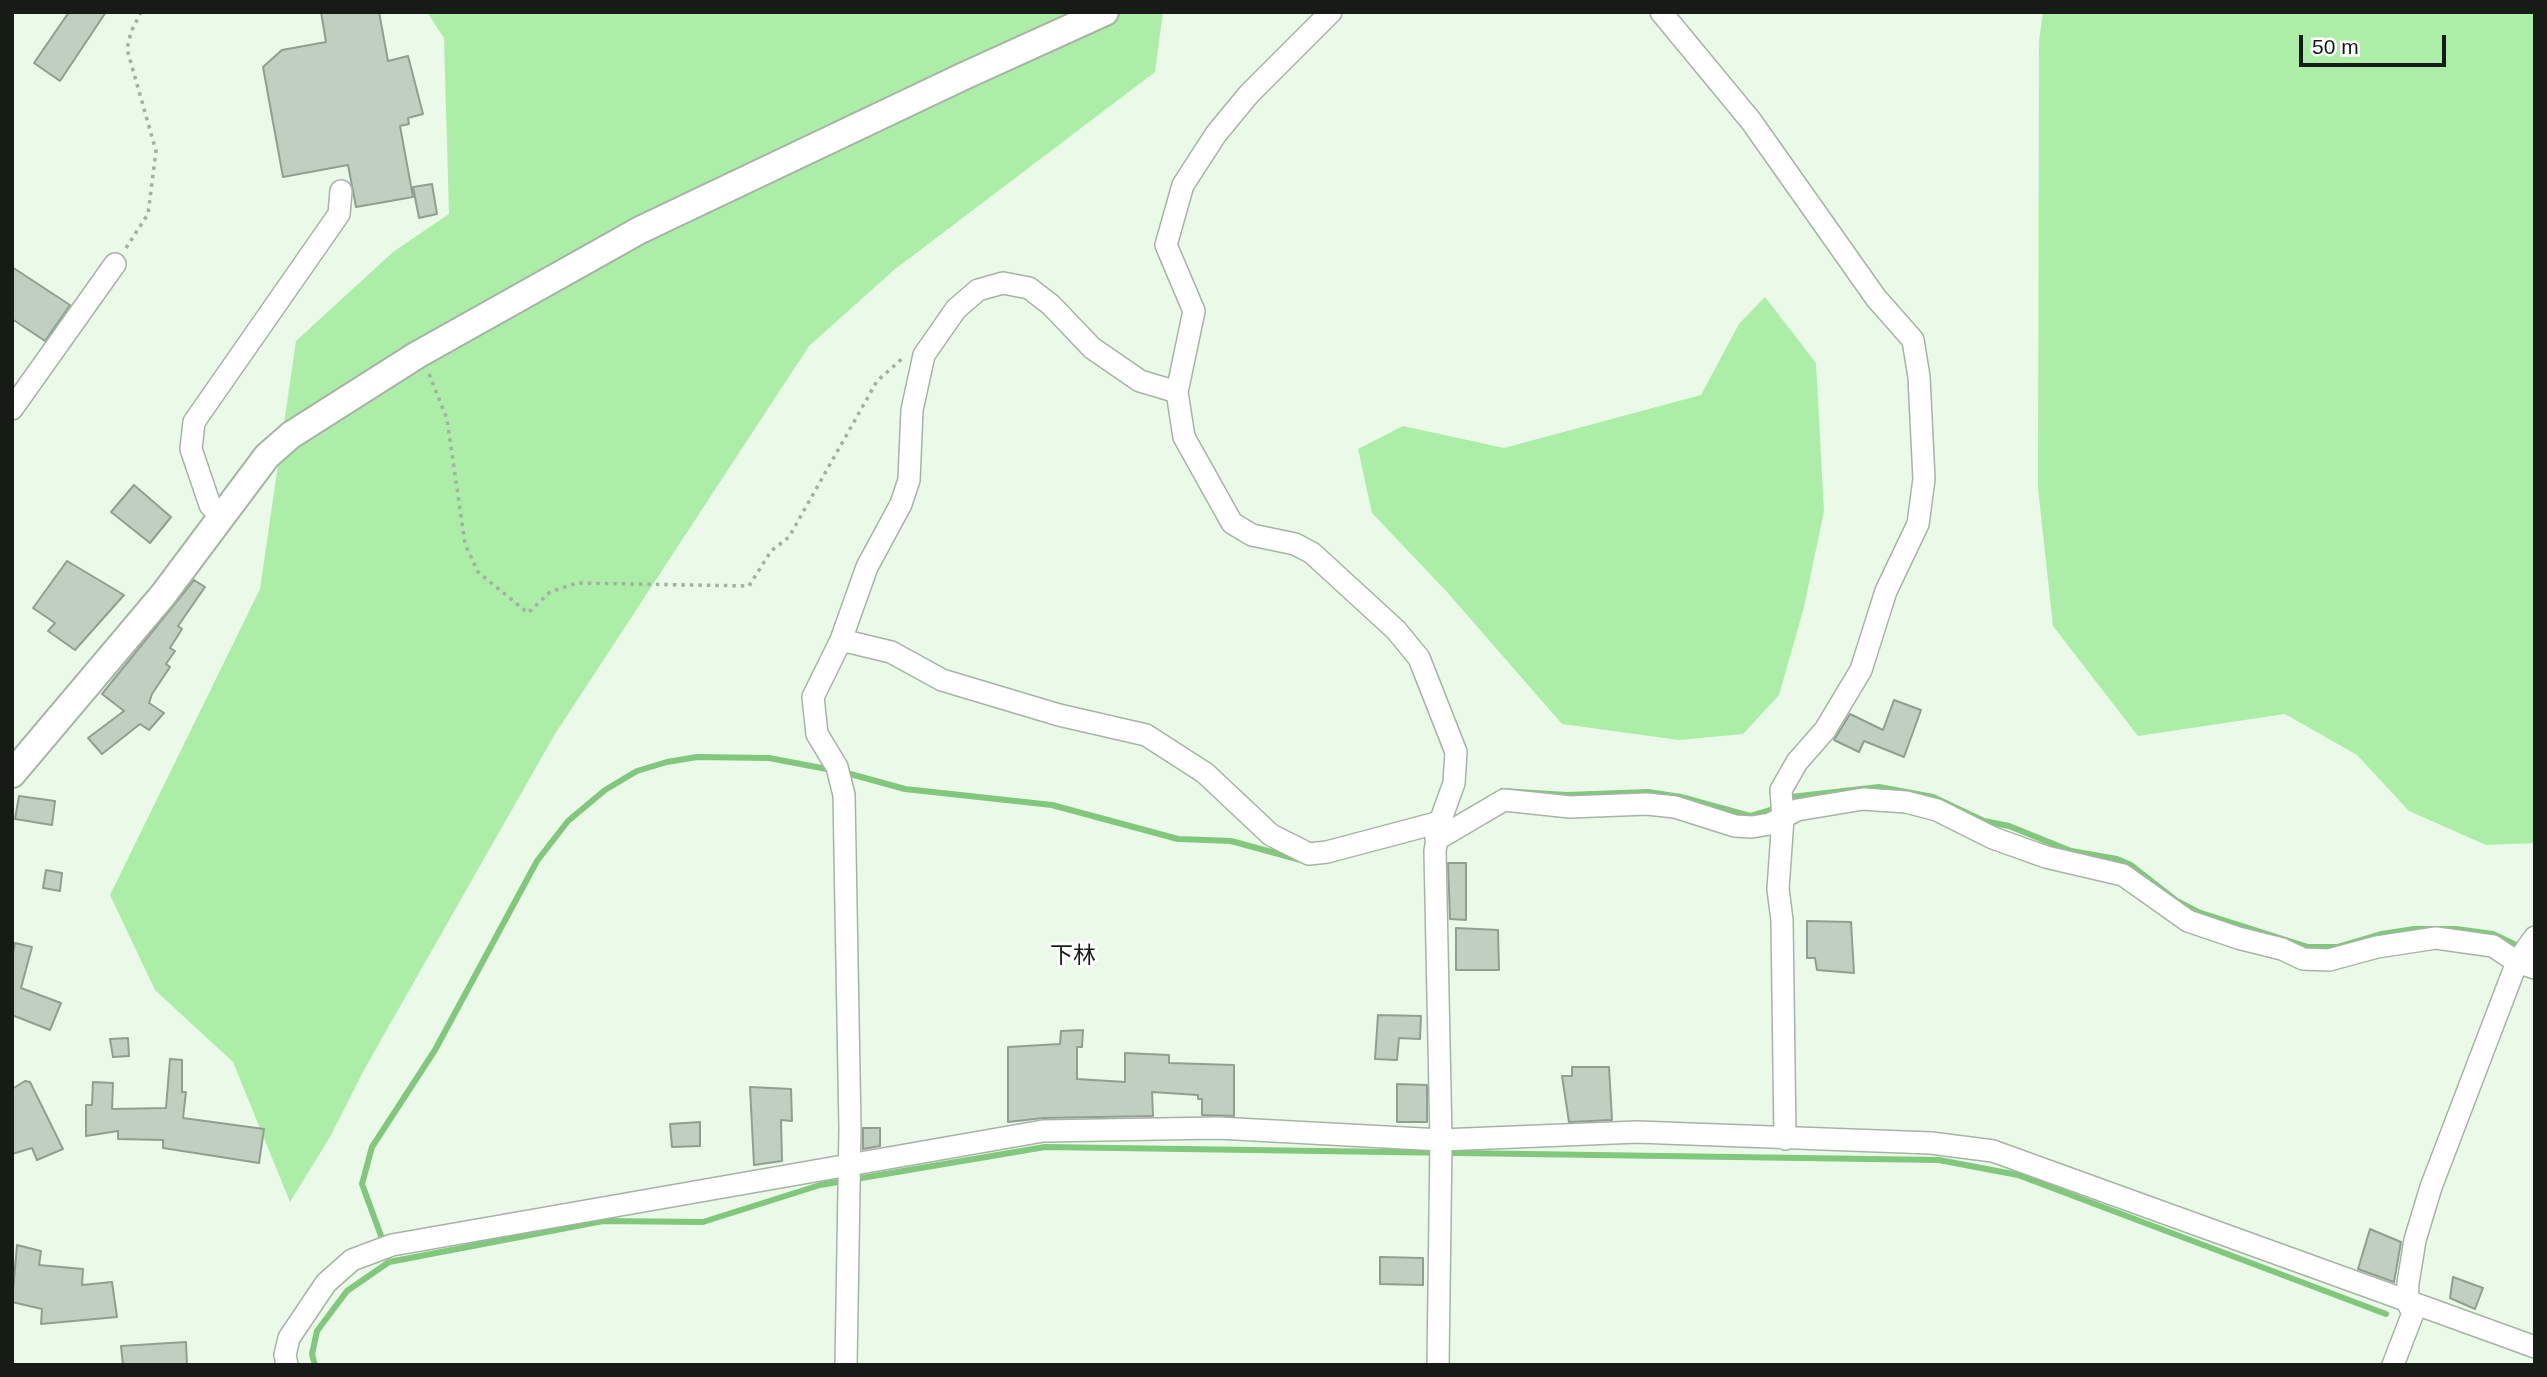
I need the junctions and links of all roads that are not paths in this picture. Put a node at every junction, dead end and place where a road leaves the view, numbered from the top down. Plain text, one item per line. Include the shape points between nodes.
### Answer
1 (1105, 12) edge
2 (1331, 12) edge
3 (1661, 12) edge
4 (341, 191) dead end
5 (115, 264) road end
6 (1177, 391) junction
7 (12, 409) edge
8 (220, 518) junction
9 (841, 640) junction
10 (12, 774) edge
11 (1782, 807) junction
12 (1438, 831) junction
13 (2535, 937) edge
14 (2526, 965) edge
15 (1785, 1139) junction
16 (1441, 1149) junction
17 (849, 1175) junction
18 (2407, 1302) junction
19 (2535, 1347) edge
20 (287, 1365) edge
21 (846, 1365) edge
22 (1438, 1365) edge
23 (2393, 1365) edge

1 - 8 street via 640,230 417,355 291,435 267,456
2 - 6 street via 1249,94 1183,185 1166,245 1194,311
3 - 11 street via 1751,121 1876,298 1913,340 1919,377 1924,479 1919,524 1886,591 1861,670 1825,730 1797,762
4 - 8 street via 339,214 194,422 191,449 210,505
5 - 7 street
6 - 9 street via 1140,381 1092,348 1029,288 1003,283 978,290 956,309 924,355 912,410 909,480 867,567
6 - 12 street via 1184,437 1232,523 1252,535 1295,544 1312,554 1396,630 1419,658 1456,752 1454,783
8 - 10 street via 163,595
9 - 12 street via 891,652 942,680 1146,735 1205,773 1271,835 1308,853
9 - 17 street via 813,697 817,734 838,772 844,795
11 - 12 street via 1769,824 1735,826 1675,807 1570,807 1504,800
11 - 14 street via 1797,810 1863,799 1937,810 1993,838 2046,857 2123,875 2188,921 2303,959 2329,961 2436,937 2493,946
11 - 15 street via 1778,889
12 - 16 street
13 - 14 street
14 - 18 street via 2431,1187 2415,1240
15 - 16 street via 1637,1132
15 - 18 street via 1931,1143 2007,1154
16 - 17 street via 1218,1128 1042,1131
16 - 22 street
17 - 20 street via 384,1247 352,1260 326,1283 289,1338
17 - 21 street
18 - 19 street
18 - 23 street via 2413,1312

